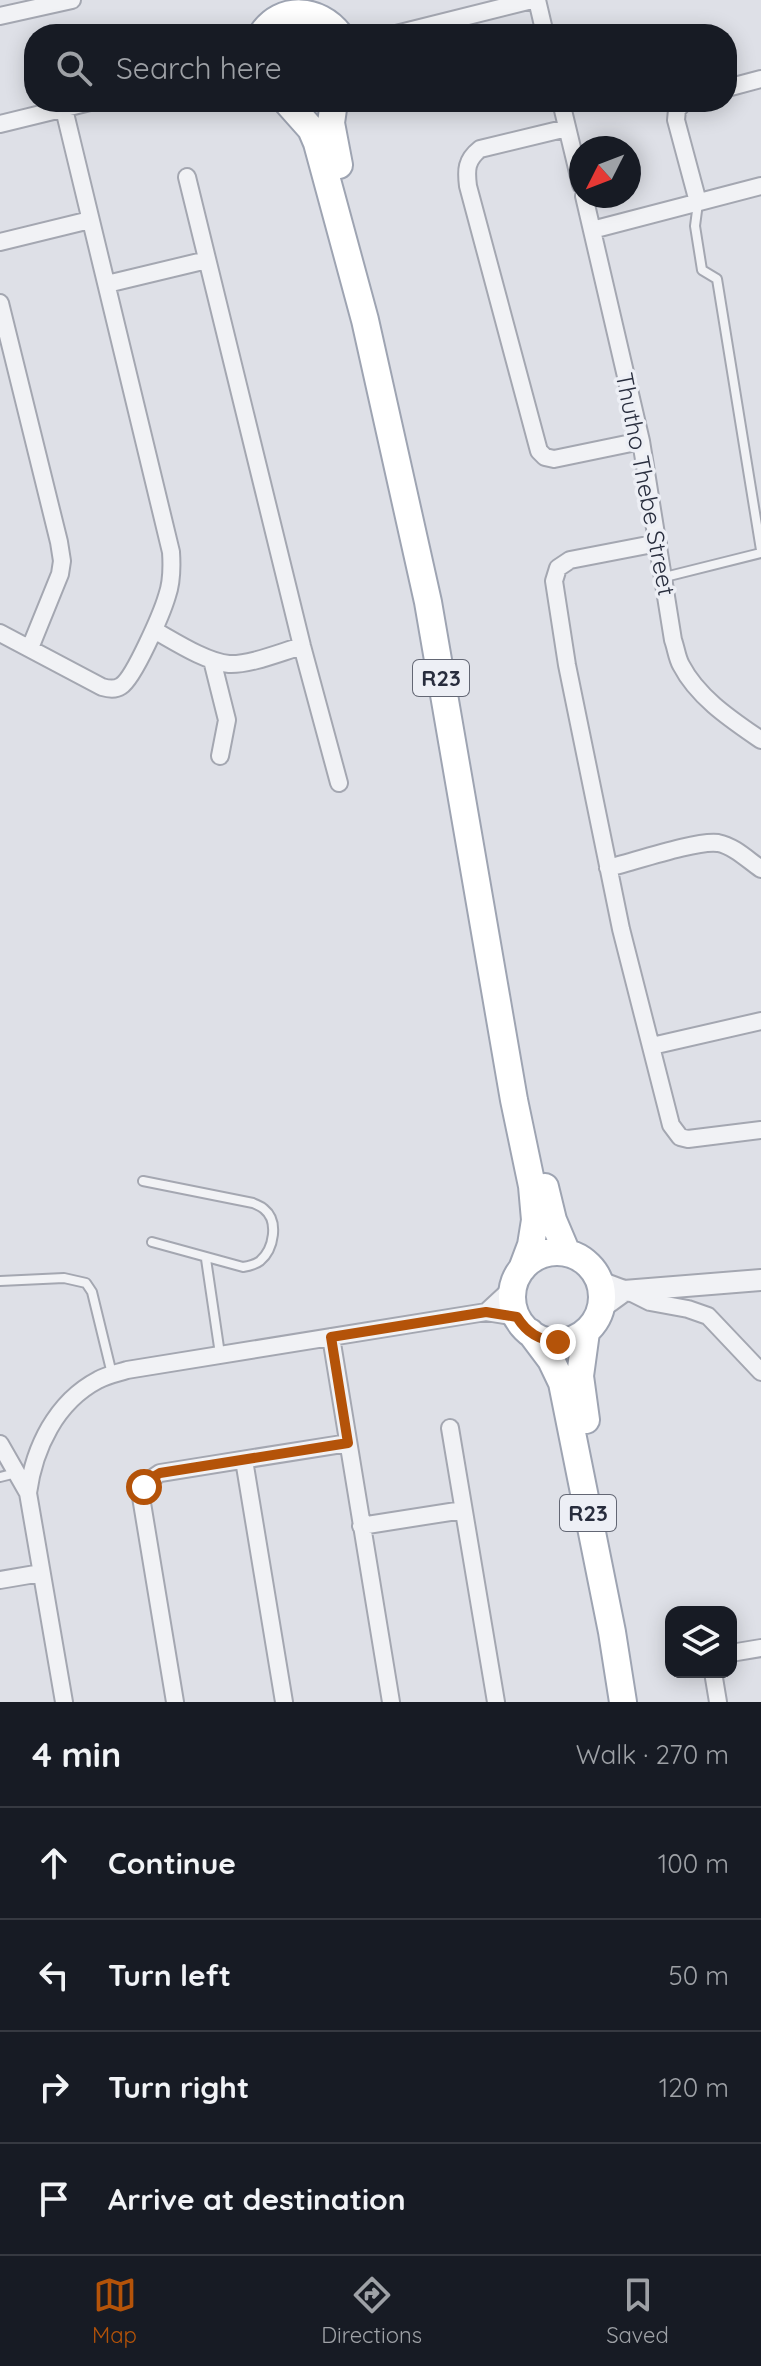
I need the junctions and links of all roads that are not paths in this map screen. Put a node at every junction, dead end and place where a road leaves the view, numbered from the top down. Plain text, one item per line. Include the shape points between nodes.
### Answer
1 (72, 0) edge
2 (270, 0) edge
3 (535, 0) edge
4 (308, 7) edge
5 (0, 16) edge
6 (266, 24) edge
7 (271, 24) edge
8 (330, 24) edge
9 (437, 24) edge
10 (542, 24) edge
11 (761, 79) edge
12 (737, 85) edge
13 (51, 112) edge
14 (65, 112) edge
15 (297, 112) edge
16 (333, 112) edge
17 (563, 112) edge
18 (677, 112) edge
19 (0, 124) edge
20 (567, 128) junction
21 (569, 136) edge
22 (187, 177) dead end
23 (761, 186) edge
24 (698, 202) junction
25 (587, 208) edge
26 (90, 220) junction
27 (592, 230) junction
28 (0, 242) edge
29 (207, 260) junction
30 (107, 284) junction
31 (0, 303) edge
32 (5, 347) edge
33 (641, 441) junction
34 (658, 543) junction
35 (761, 551) edge
36 (665, 577) junction
37 (154, 630) junction
38 (0, 633) edge
39 (302, 646) junction
40 (30, 648) junction
41 (212, 660) junction
42 (761, 740) edge
43 (220, 756) dead end
44 (339, 783) dead end
45 (608, 868) junction
46 (761, 869) edge
47 (761, 1021) edge
48 (652, 1046) junction
49 (761, 1130) edge
50 (143, 1181) dead end
51 (152, 1242) dead end
52 (567, 1253) junction
53 (206, 1259) junction
54 (518, 1278) junction
55 (761, 1280) edge
56 (0, 1281) edge
57 (613, 1293) junction
58 (486, 1312) junction
59 (523, 1325) junction
60 (586, 1332) junction
61 (331, 1337) junction
62 (220, 1355) junction
63 (761, 1372) edge
64 (112, 1375) junction
65 (450, 1428) dead end
66 (348, 1443) junction
67 (0, 1444) edge
68 (244, 1460) junction
69 (8, 1475) edge
70 (28, 1493) junction
71 (463, 1510) junction
72 (361, 1526) junction
73 (41, 1573) junction
74 (0, 1580) edge
75 (761, 1648) edge
76 (737, 1652) edge
77 (714, 1678) edge
78 (64, 1702) edge
79 (175, 1702) edge
80 (284, 1702) edge
81 (391, 1702) edge
82 (496, 1702) edge
83 (623, 1702) edge
84 (636, 1702) edge
85 (718, 1702) edge

1 - 5 street
2 - 6 main road
3 - 9 street
3 - 10 street
4 - 7 main road
4 - 8 main road
11 - 12 street
13 - 19 street
14 - 26 street
15 - 54 main road, R23 via 317,143 365,320 428,602 532,1186 535,1220
16 - 52 main road, R23 via 336,153 402,411 435,570 549,1205
17 - 20 street
18 - 24 street
20 - 21 street
20 - 33 street via 480,149 468,162 468,186 539,451 554,459
22 - 29 street
23 - 24 street
24 - 27 street
24 - 35 lane via 695,226 702,270 717,279
25 - 27 street, Thutho Thebe Street
26 - 28 street
26 - 30 street
27 - 33 street, Thutho Thebe Street
29 - 30 street
29 - 39 street
30 - 37 street via 171,552 168,595
31 - 32 street
32 - 40 street via 62,561
33 - 34 street, Thutho Thebe Street
34 - 36 street, Thutho Thebe Street
34 - 45 street via 570,560 558,568 554,581
35 - 36 lane
36 - 42 street, Thutho Thebe Street via 681,665 702,693
37 - 40 street via 128,679 112,689
37 - 41 street
38 - 40 street
39 - 41 street via 244,662
39 - 44 street
41 - 43 street via 227,720
45 - 46 street via 719,843
45 - 48 street
47 - 48 street
48 - 49 street via 671,1125 680,1137
50 - 53 lane via 266,1210 273,1233 263,1259 243,1267
51 - 53 lane
52 - 54 main road via 537,1256
52 - 57 main road via 591,1266
53 - 62 lane
54 - 58 street
54 - 59 main road, R23 via 512,1297
55 - 57 street
56 - 64 lane via 64,1278 86,1283
57 - 60 main road, R23
57 - 63 street via 708,1316
58 - 59 street
58 - 61 street
59 - 60 main road via 538,1338 558,1342
59 - 83 main road, R23 via 562,1383
60 - 84 main road, R23 via 580,1376 583,1401
61 - 62 street
61 - 66 street
62 - 64 street
64 - 70 street via 78,1392 58,1415 31,1467
65 - 71 street
66 - 68 street
66 - 72 street
67 - 69 street
68 - 79 street via 160,1473 150,1479 141,1497
68 - 80 street
69 - 70 street
70 - 73 street
71 - 72 street
71 - 82 street
72 - 81 street
73 - 74 street
73 - 78 street
75 - 76 street
77 - 85 street

